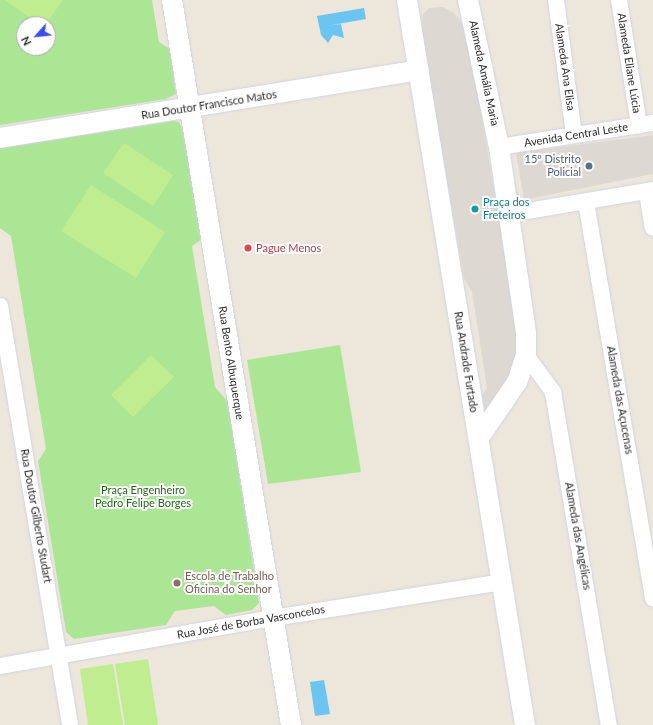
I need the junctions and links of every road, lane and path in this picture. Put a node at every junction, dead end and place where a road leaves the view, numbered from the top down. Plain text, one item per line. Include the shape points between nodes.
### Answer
1 (172, 0) edge
2 (407, 0) edge
3 (468, 0) edge
4 (556, 0) edge
5 (619, 0) edge
6 (419, 70) junction
7 (190, 108) junction
8 (646, 124) edge
9 (574, 135) junction
10 (0, 138) edge
11 (499, 147) junction
12 (650, 191) edge
13 (586, 202) junction
14 (509, 214) junction
15 (653, 228) edge
16 (0, 306) edge
17 (526, 355) junction
18 (479, 438) junction
19 (502, 582) junction
20 (653, 598) edge
21 (273, 618) junction
22 (59, 655) junction
23 (0, 666) edge
24 (70, 725) edge
25 (290, 725) edge
26 (525, 725) edge
27 (609, 725) edge

1 - 7 street, Rua Bento Albuquerque
2 - 6 street, Rua Andrade Furtado
3 - 11 street, Alameda Amália Maria
4 - 9 street, Alameda Ana Elisa
5 - 8 street, Alameda Eliane Lúcia
6 - 7 street, Rua Doutor Francisco Matos
6 - 18 street, Rua Andrade Furtado
7 - 10 street, Rua Doutor Francisco Matos
7 - 21 street, Rua Bento Albuquerque
8 - 9 street, Avenida Central Leste
9 - 11 street, Avenida Central Leste
11 - 14 street
12 - 13 street
12 - 15 street
13 - 14 street
13 - 20 street, Alameda das Açucenas
14 - 17 street via 526,333
16 - 22 street, Rua Doutor Gilberto Studart
17 - 18 street via 517,382
17 - 27 street, Alameda das Angélicas via 553,392
18 - 19 street, Rua Andrade Furtado
19 - 21 street, Rua José de Borba Vasconcelos
19 - 26 street, Rua Andrade Furtado
21 - 22 street, Rua José de Borba Vasconcelos
21 - 25 street, Rua Bento Albuquerque
22 - 23 street, Rua José de Borba Vasconcelos
22 - 24 street, Rua Doutor Gilberto Studart

